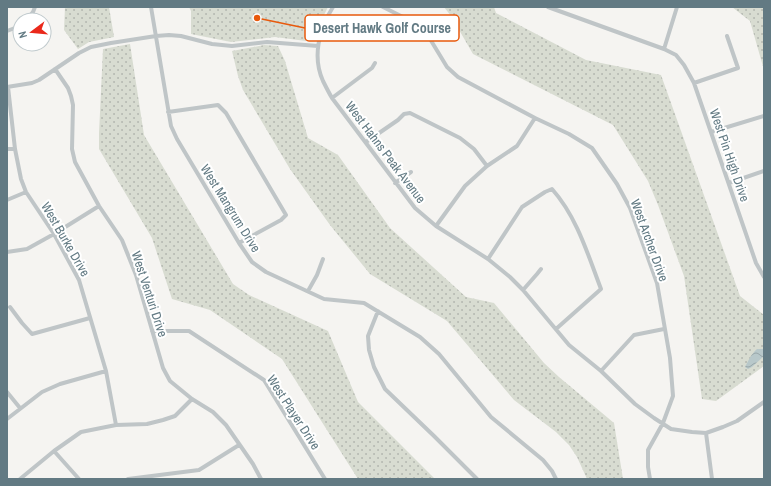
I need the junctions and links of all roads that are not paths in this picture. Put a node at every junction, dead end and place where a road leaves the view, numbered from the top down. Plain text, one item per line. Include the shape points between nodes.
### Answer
1 (151, 7) edge
2 (333, 7) edge
3 (383, 7) edge
4 (548, 7) edge
5 (569, 7) edge
6 (677, 7) edge
7 (566, 13) junction
8 (156, 36) junction
9 (727, 36) dead end
10 (318, 46) junction
11 (664, 49) junction
12 (375, 63) dead end
13 (55, 69) junction
14 (694, 83) junction
15 (7, 87) edge
16 (332, 98) junction
17 (168, 112) junction
18 (764, 116) edge
19 (535, 118) junction
20 (711, 132) junction
21 (366, 142) junction
22 (7, 149) edge
23 (15, 149) junction
24 (487, 166) junction
25 (764, 171) edge
26 (411, 172) dead end
27 (395, 183) junction
28 (729, 183) junction
29 (26, 192) junction
30 (7, 200) edge
31 (99, 206) junction
32 (436, 226) junction
33 (54, 234) junction
34 (239, 243) junction
35 (7, 252) edge
36 (323, 259) dead end
37 (488, 259) junction
38 (542, 270) dead end
39 (764, 277) edge
40 (523, 290) junction
41 (308, 291) junction
42 (10, 307) dead end
43 (378, 311) junction
44 (90, 318) junction
45 (556, 329) junction
46 (664, 329) junction
47 (152, 331) junction
48 (106, 371) junction
49 (601, 371) junction
50 (7, 392) edge
51 (192, 398) junction
52 (764, 402) edge
53 (20, 408) junction
54 (7, 419) edge
55 (663, 423) junction
56 (116, 425) junction
57 (706, 433) junction
58 (239, 445) junction
59 (54, 452) junction
60 (20, 479) edge
61 (79, 479) edge
62 (128, 479) edge
63 (261, 479) edge
64 (325, 479) edge
65 (477, 479) edge
66 (556, 479) edge
67 (650, 479) edge
68 (712, 479) edge

1 - 8 street, West Mangrum Drive
2 - 10 street, West Hahns Peak Avenue via 323,26
3 - 19 street, West Archer Drive via 415,23 427,34 447,67 458,77
4 - 7 street, West Pin High Drive
5 - 7 street
6 - 11 street
7 - 11 street, West Pin High Drive
8 - 10 street via 181,36 232,46 268,42
8 - 13 street via 91,47
8 - 17 street, West Mangrum Drive
9 - 14 street via 738,68
10 - 16 street, West Hahns Peak Avenue via 318,62
11 - 14 street, West Pin High Drive via 676,55
12 - 16 street
13 - 15 street via 32,83
13 - 31 street, West Venturi Drive via 68,88 73,105 72,149 75,162
14 - 20 street, West Pin High Drive
15 - 23 street, West Burke Drive
16 - 21 street, West Hahns Peak Avenue
17 - 34 street, West Mangrum Drive via 177,139
17 - 34 street via 218,105 226,114 286,215
18 - 20 street
19 - 24 street via 517,146
19 - 46 street, West Archer Drive via 592,148 617,184 630,208 657,283
20 - 28 street, West Pin High Drive
21 - 24 street via 404,114 410,113 460,138 474,149
21 - 27 street, West Hahns Peak Avenue
22 - 23 street
23 - 29 street, West Burke Drive
24 - 32 street via 465,186
25 - 28 street
26 - 27 street
27 - 32 street, West Hahns Peak Avenue via 415,208
28 - 39 street, West Pin High Drive via 756,263
29 - 30 street
29 - 33 street, West Burke Drive
31 - 33 street
31 - 47 street, West Venturi Drive via 125,247
32 - 37 street, West Hahns Peak Avenue
33 - 35 street via 27,249
33 - 44 street, West Burke Drive via 79,280
34 - 41 street, West Mangrum Drive via 252,262 266,272
36 - 41 street
37 - 40 street, West Hahns Peak Avenue
37 - 45 street via 522,207 552,189 579,230 601,289
38 - 40 street
40 - 45 street, West Hahns Peak Avenue
41 - 43 street, West Mangrum Drive via 324,299 364,303
42 - 44 street via 32,334
43 - 65 street via 368,336 369,350 385,389
43 - 66 street, West Mangrum Drive via 420,337 439,354 491,417 543,460
44 - 48 street, West Burke Drive
45 - 49 street, West Hahns Peak Avenue via 569,345
46 - 49 street via 634,335
46 - 55 street, West Archer Drive via 670,358 673,396
47 - 51 street, West Venturi Drive via 166,375
47 - 64 street, West Player Drive via 189,331 264,380
48 - 53 street via 60,384 42,392
48 - 56 street, West Burke Drive
49 - 55 street, West Hahns Peak Avenue via 635,404
50 - 53 street
51 - 56 street via 175,416 147,424
51 - 58 street, West Venturi Drive via 213,412 226,425
52 - 57 street via 737,421
53 - 54 street
55 - 57 street, West Hahns Peak Avenue via 671,428
55 - 67 street, West Archer Drive via 648,450
56 - 59 street via 82,432
57 - 68 street
58 - 62 street via 199,470
58 - 63 street, West Venturi Drive
59 - 60 street
59 - 61 street

